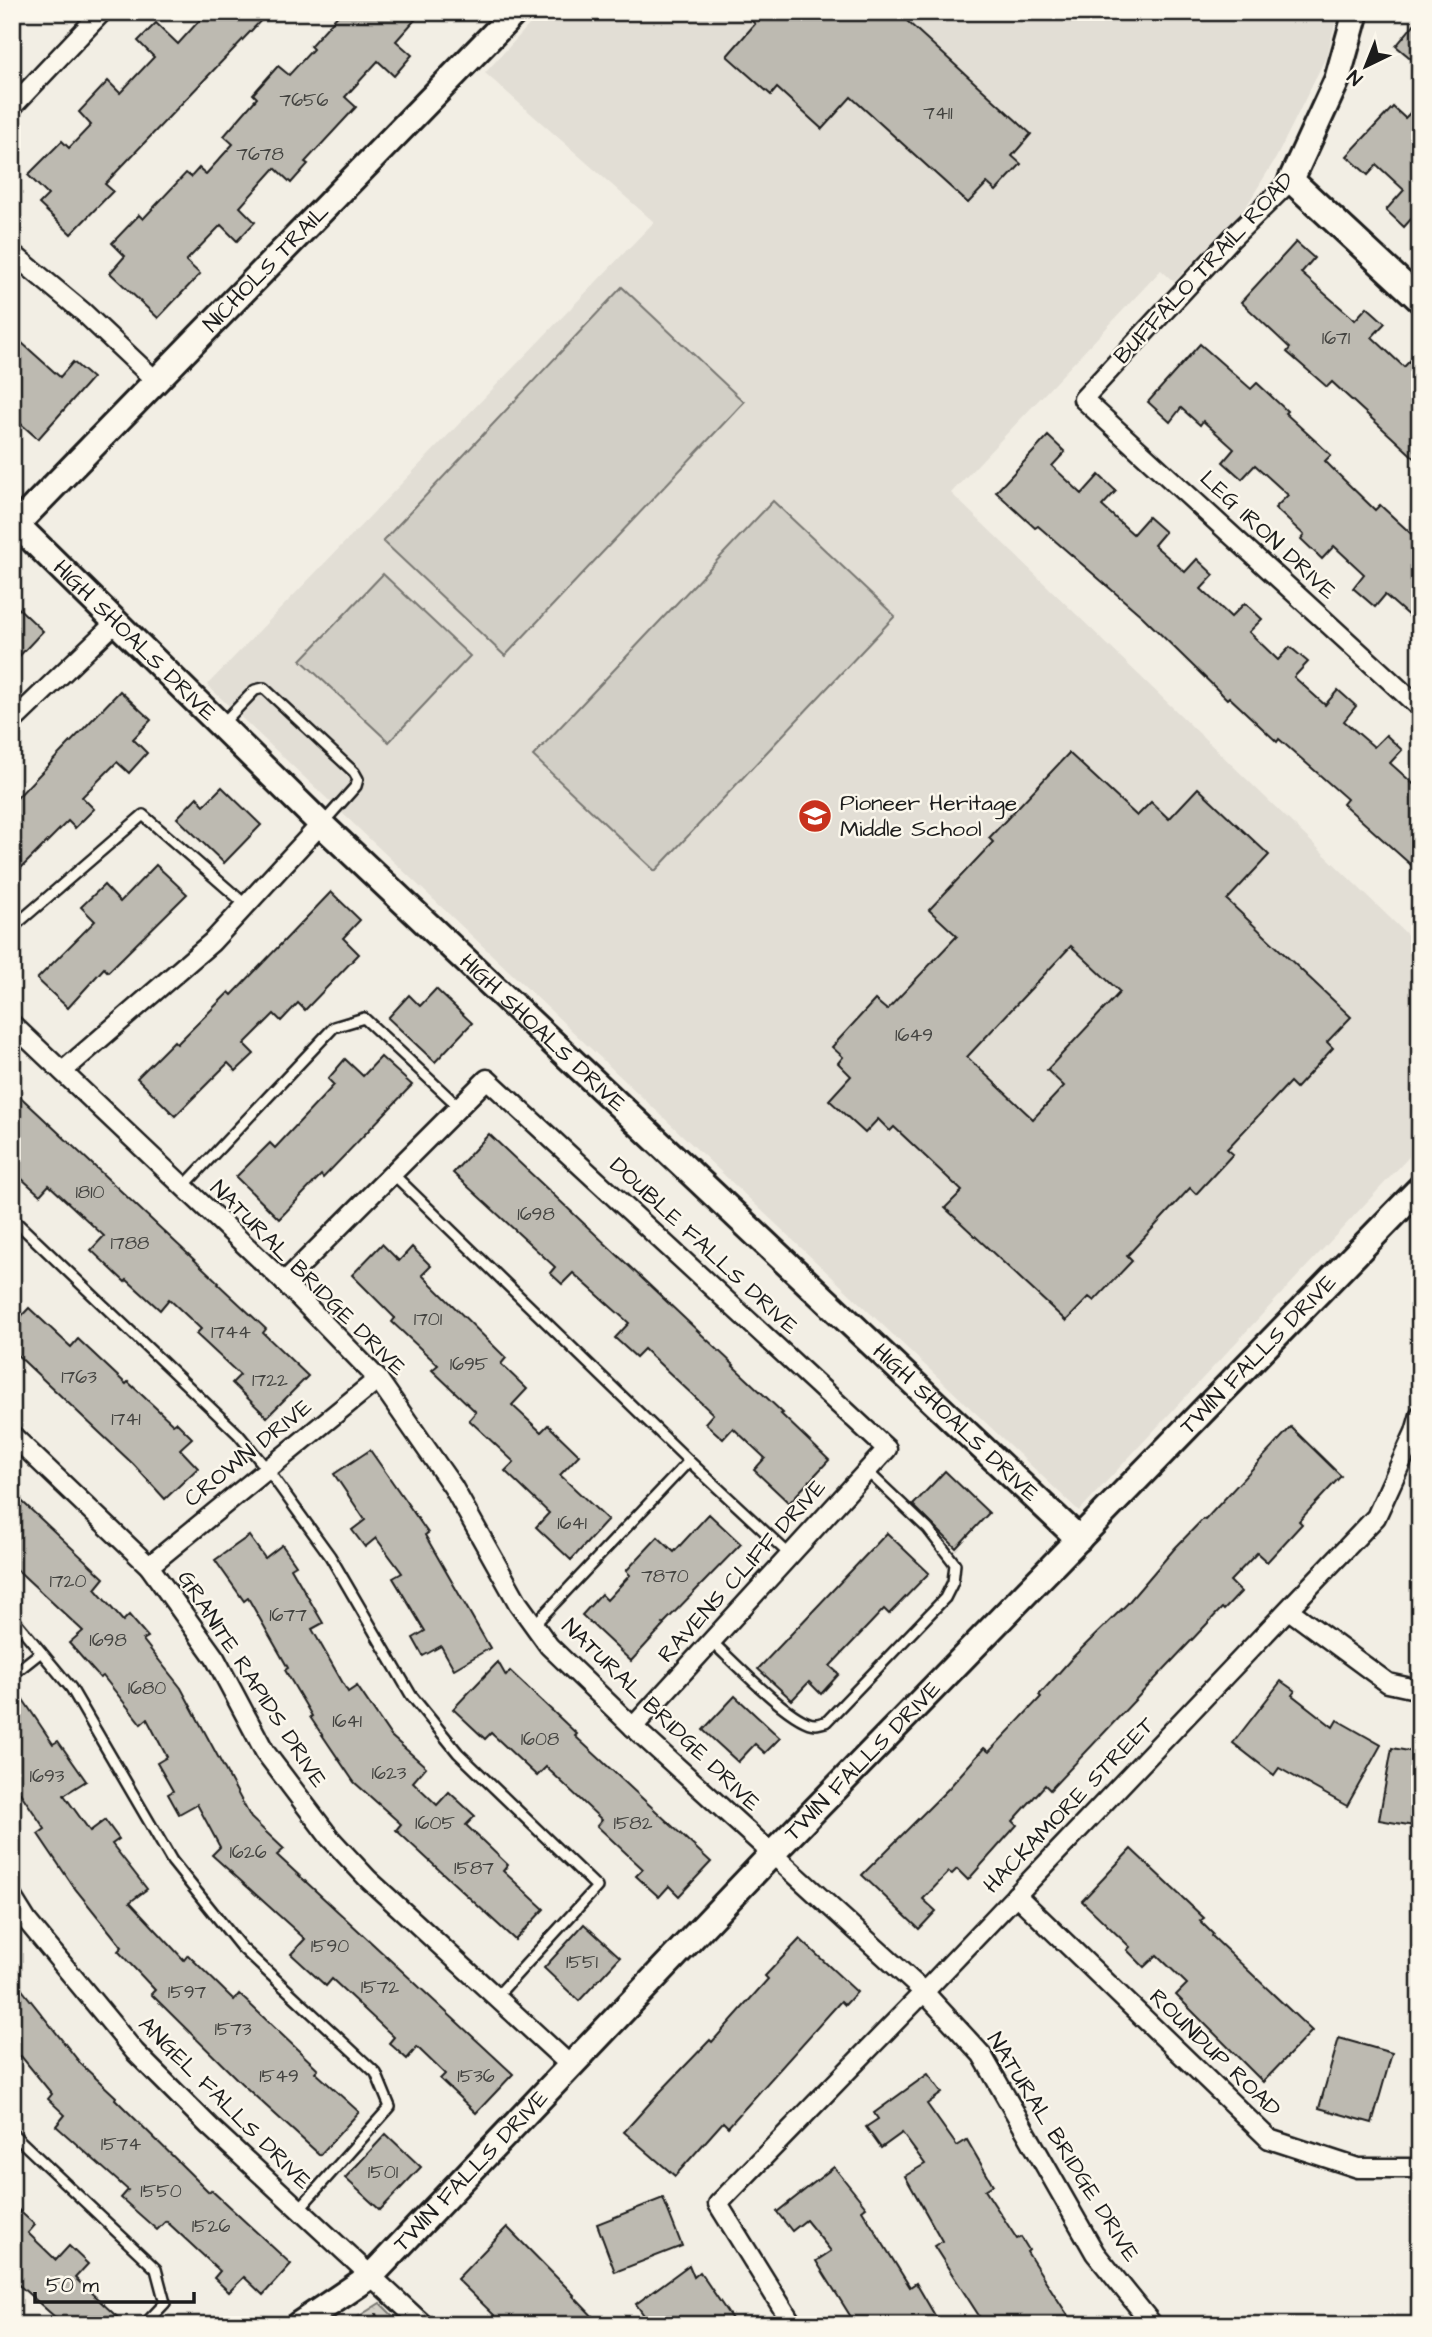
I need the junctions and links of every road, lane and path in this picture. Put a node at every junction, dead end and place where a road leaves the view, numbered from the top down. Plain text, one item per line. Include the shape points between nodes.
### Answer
1 (102, 12) edge
2 (515, 12) edge
3 (1356, 12) edge
4 (12, 107) edge
5 (1291, 180) junction
6 (12, 253) edge
7 (1420, 300) edge
8 (157, 382) junction
9 (1083, 399) joint
10 (14, 522) edge
11 (116, 622) junction
12 (1420, 708) edge
13 (16, 712) edge
14 (222, 725) junction
15 (321, 824) junction
16 (246, 905) junction
17 (12, 928) edge
18 (12, 1024) edge
19 (63, 1072) junction
20 (459, 1107) junction
21 (392, 1173) junction
22 (183, 1187) junction
23 (1420, 1188) edge
24 (12, 1218) edge
25 (284, 1282) junction
26 (378, 1379) junction
27 (1420, 1415) edge
28 (12, 1435) edge
29 (887, 1449) joint
30 (689, 1461) junction
31 (267, 1469) junction
32 (867, 1471) junction
33 (1079, 1539) junction
34 (790, 1555) junction
35 (149, 1566) junction
36 (1289, 1611) junction
37 (12, 1617) edge
38 (534, 1625) junction
39 (711, 1642) junction
40 (41, 1652) junction
41 (12, 1675) edge
42 (1420, 1690) edge
43 (633, 1727) junction
44 (772, 1854) junction
45 (1016, 1895) junction
46 (12, 1897) edge
47 (924, 1992) junction
48 (496, 1997) junction
49 (571, 2066) junction
50 (12, 2133) edge
51 (1420, 2168) edge
52 (299, 2209) junction
53 (372, 2275) junction
54 (144, 2325) edge
55 (298, 2325) edge
56 (362, 2325) edge
57 (396, 2325) edge
58 (424, 2325) edge
59 (793, 2325) edge
60 (1153, 2325) edge

1 - 4 street
2 - 8 street, NICHOLS TRAIL
3 - 5 street, BUFFALO TRAIL ROAD via 1337,80
5 - 7 street
5 - 9 street, BUFFALO TRAIL ROAD
6 - 8 street
8 - 10 street, NICHOLS TRAIL
9 - 12 street, LEG IRON DRIVE
10 - 11 street, HIGH SHOALS DRIVE
11 - 13 street
11 - 14 street, HIGH SHOALS DRIVE
14 - 15 street, HIGH SHOALS DRIVE
14 - 15 lane via 255,690 264,688 354,772 356,786
15 - 16 street
15 - 33 street, HIGH SHOALS DRIVE
16 - 17 lane via 143,815
16 - 19 street via 212,942
18 - 19 street, NATURAL BRIDGE DRIVE
19 - 22 street, NATURAL BRIDGE DRIVE
20 - 21 street
20 - 22 lane via 364,1018 334,1027
20 - 29 street, DOUBLE FALLS DRIVE via 486,1079
21 - 25 street
21 - 30 lane
22 - 25 street, NATURAL BRIDGE DRIVE
23 - 33 street, TWIN FALLS DRIVE
24 - 31 lane via 238,1434
25 - 26 street, NATURAL BRIDGE DRIVE
26 - 31 street, CROWN DRIVE
26 - 38 street, NATURAL BRIDGE DRIVE via 453,1487
27 - 36 street, HACKAMORE STREET via 1376,1517
28 - 35 street, GRANITE RAPIDS DRIVE
29 - 32 street, RAVENS CLIFF DRIVE
30 - 34 lane
30 - 38 lane
31 - 35 street, CROWN DRIVE
31 - 48 lane via 330,1556 411,1695 458,1753 597,1886
32 - 34 street, RAVENS CLIFF DRIVE
32 - 39 lane via 928,1529 955,1564 945,1598 826,1722 814,1724 795,1716
33 - 44 street, TWIN FALLS DRIVE
34 - 39 street, RAVENS CLIFF DRIVE
35 - 48 street, GRANITE RAPIDS DRIVE via 215,1658 265,1752 330,1838
36 - 42 street via 1388,1684
36 - 45 street, HACKAMORE STREET
37 - 40 lane
38 - 43 street, NATURAL BRIDGE DRIVE via 549,1646
39 - 43 street, RAVENS CLIFF DRIVE
40 - 41 lane
40 - 52 lane via 71,1688 172,1861 241,1947 376,2073 390,2108
43 - 44 street, NATURAL BRIDGE DRIVE
44 - 47 street, NATURAL BRIDGE DRIVE
44 - 49 street, TWIN FALLS DRIVE
45 - 47 street, HACKAMORE STREET
45 - 51 street, ROUNDUP ROAD via 1269,2139 1358,2168
46 - 52 street, ANGEL FALLS DRIVE via 135,2052
47 - 59 street, HACKAMORE STREET via 718,2204
47 - 60 street, NATURAL BRIDGE DRIVE via 982,2055 1095,2253
48 - 49 street, GRANITE RAPIDS DRIVE
49 - 53 street, TWIN FALLS DRIVE
50 - 54 lane via 156,2269 165,2302
52 - 53 street, ANGEL FALLS DRIVE
53 - 55 street, TWIN FALLS DRIVE
53 - 58 street, ANGEL FALLS DRIVE
56 - 57 path via 376,2320

